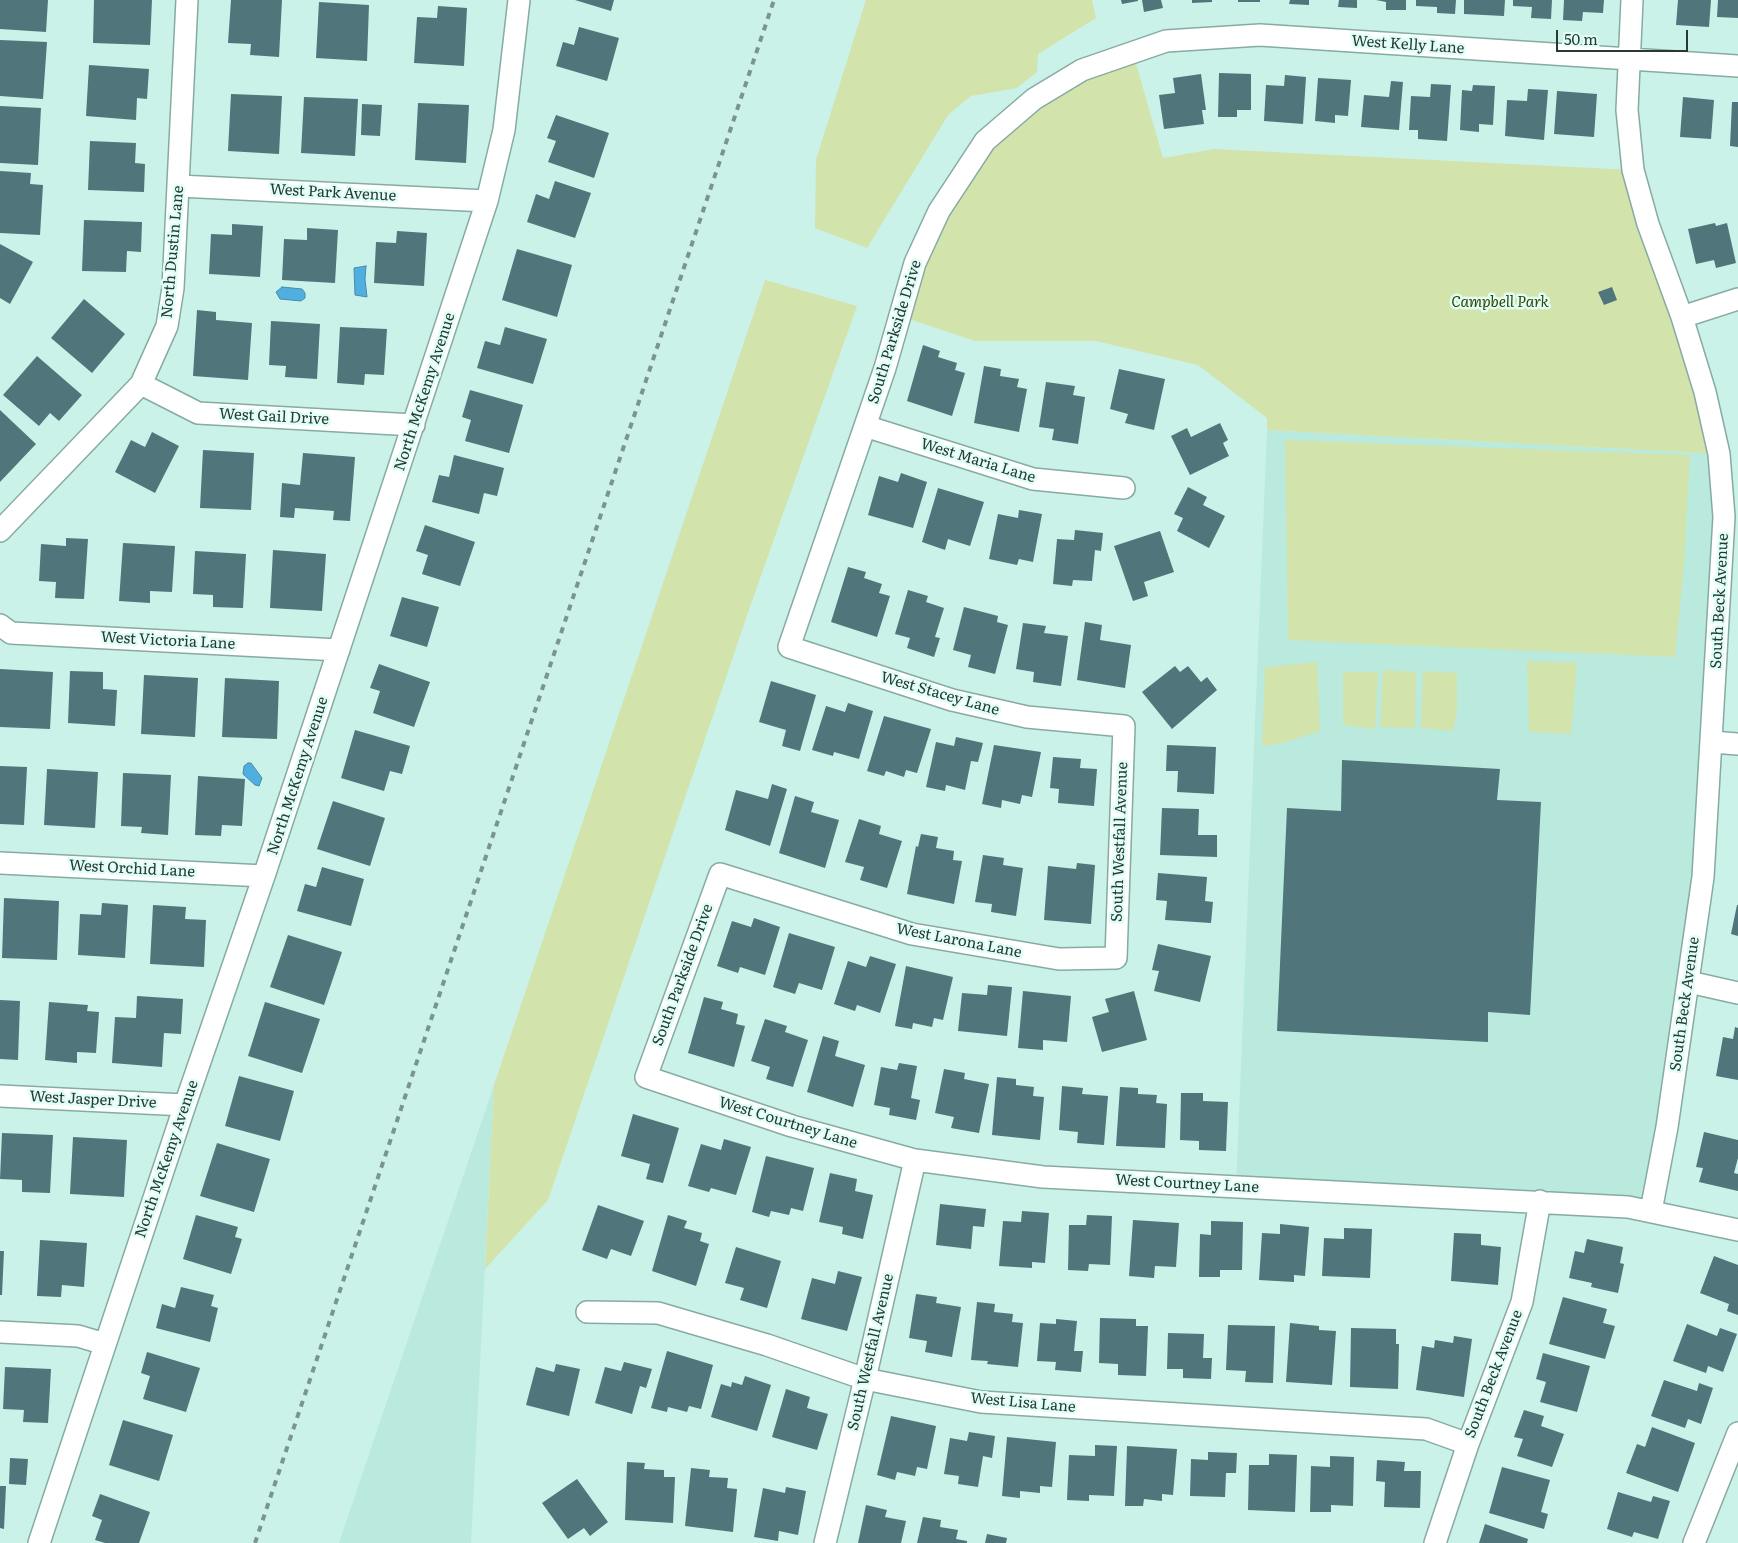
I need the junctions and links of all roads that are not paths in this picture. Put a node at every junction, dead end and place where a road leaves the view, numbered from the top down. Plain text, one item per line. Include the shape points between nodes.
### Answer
1 (187, 0) edge
2 (520, 0) edge
3 (1632, 0) edge
4 (1629, 60) junction
5 (1738, 66) edge
6 (1082, 70) joint
7 (179, 186) junction
8 (486, 202) junction
9 (1738, 299) edge
10 (1682, 317) junction
11 (141, 384) junction
12 (414, 425) junction
13 (864, 426) junction
14 (1124, 488) dead end
15 (1731, 517) edge
16 (0, 531) edge
17 (0, 625) edge
18 (789, 648) joint
19 (339, 650) junction
20 (1124, 726) joint
21 (1712, 742) junction
22 (1738, 744) edge
23 (0, 863) edge
24 (720, 874) joint
25 (264, 876) junction
26 (1116, 958) joint
27 (1689, 982) junction
28 (1738, 993) edge
29 (646, 1077) joint
30 (0, 1096) edge
31 (185, 1105) junction
32 (915, 1160) junction
33 (1540, 1201) junction
34 (1652, 1211) junction
35 (1738, 1230) edge
36 (587, 1312) dead end
37 (0, 1332) edge
38 (105, 1344) junction
39 (865, 1379) junction
40 (1738, 1432) edge
41 (1468, 1444) junction
42 (1730, 1476) edge
43 (39, 1543) edge
44 (825, 1543) edge
45 (1435, 1543) edge
46 (1694, 1543) edge

1 - 7 street, North Dustin Lane
2 - 8 street, North McKemy Avenue via 504,130
3 - 4 street, South Beck Avenue
4 - 5 street, West Kelly Lane
4 - 6 street, West Kelly Lane via 1260,35 1166,41
4 - 10 street, South Beck Avenue via 1628,110 1633,170 1648,224
6 - 13 street, South Parkside Drive via 1034,99 985,141 939,210 915,263 885,368
7 - 8 street, West Park Avenue
7 - 11 street, North Dustin Lane via 173,288 167,326
8 - 12 street, North McKemy Avenue
9 - 10 street
10 - 15 street, South Beck Avenue via 1705,392
11 - 12 street, West Gail Drive via 198,413
11 - 16 street, North Dustin Lane
12 - 19 street, North McKemy Avenue
13 - 14 street, West Maria Lane via 1033,479
13 - 18 street, South Parkside Drive
15 - 21 street, South Beck Avenue
17 - 19 street, West Victoria Lane via 10,633
18 - 20 street, West Stacey Lane via 952,700 1027,717
19 - 25 street, North McKemy Avenue
20 - 26 street, South Westfall Avenue
21 - 22 street
21 - 27 street, South Beck Avenue via 1704,877
23 - 25 street, West Orchid Lane
24 - 26 street, West Larona Lane via 912,934 1059,959
24 - 29 street, South Parkside Drive
25 - 31 street, North McKemy Avenue
27 - 28 street
27 - 34 street, South Beck Avenue
29 - 32 street, West Courtney Lane via 792,1126
30 - 31 street, West Jasper Drive
31 - 38 street, North McKemy Avenue
32 - 33 street, West Courtney Lane via 1043,1177
32 - 39 street, South Westfall Avenue
33 - 34 street, West Courtney Lane
33 - 41 street, South Beck Avenue via 1522,1302
34 - 35 street, West Courtney Lane
36 - 39 street, West Lisa Lane via 658,1313 767,1345
37 - 38 street via 78,1336
38 - 43 street, North McKemy Avenue
39 - 41 street, West Lisa Lane via 981,1402 1426,1429
39 - 44 street, South Westfall Avenue
40 - 42 street
41 - 45 street, South Beck Avenue
42 - 46 street

